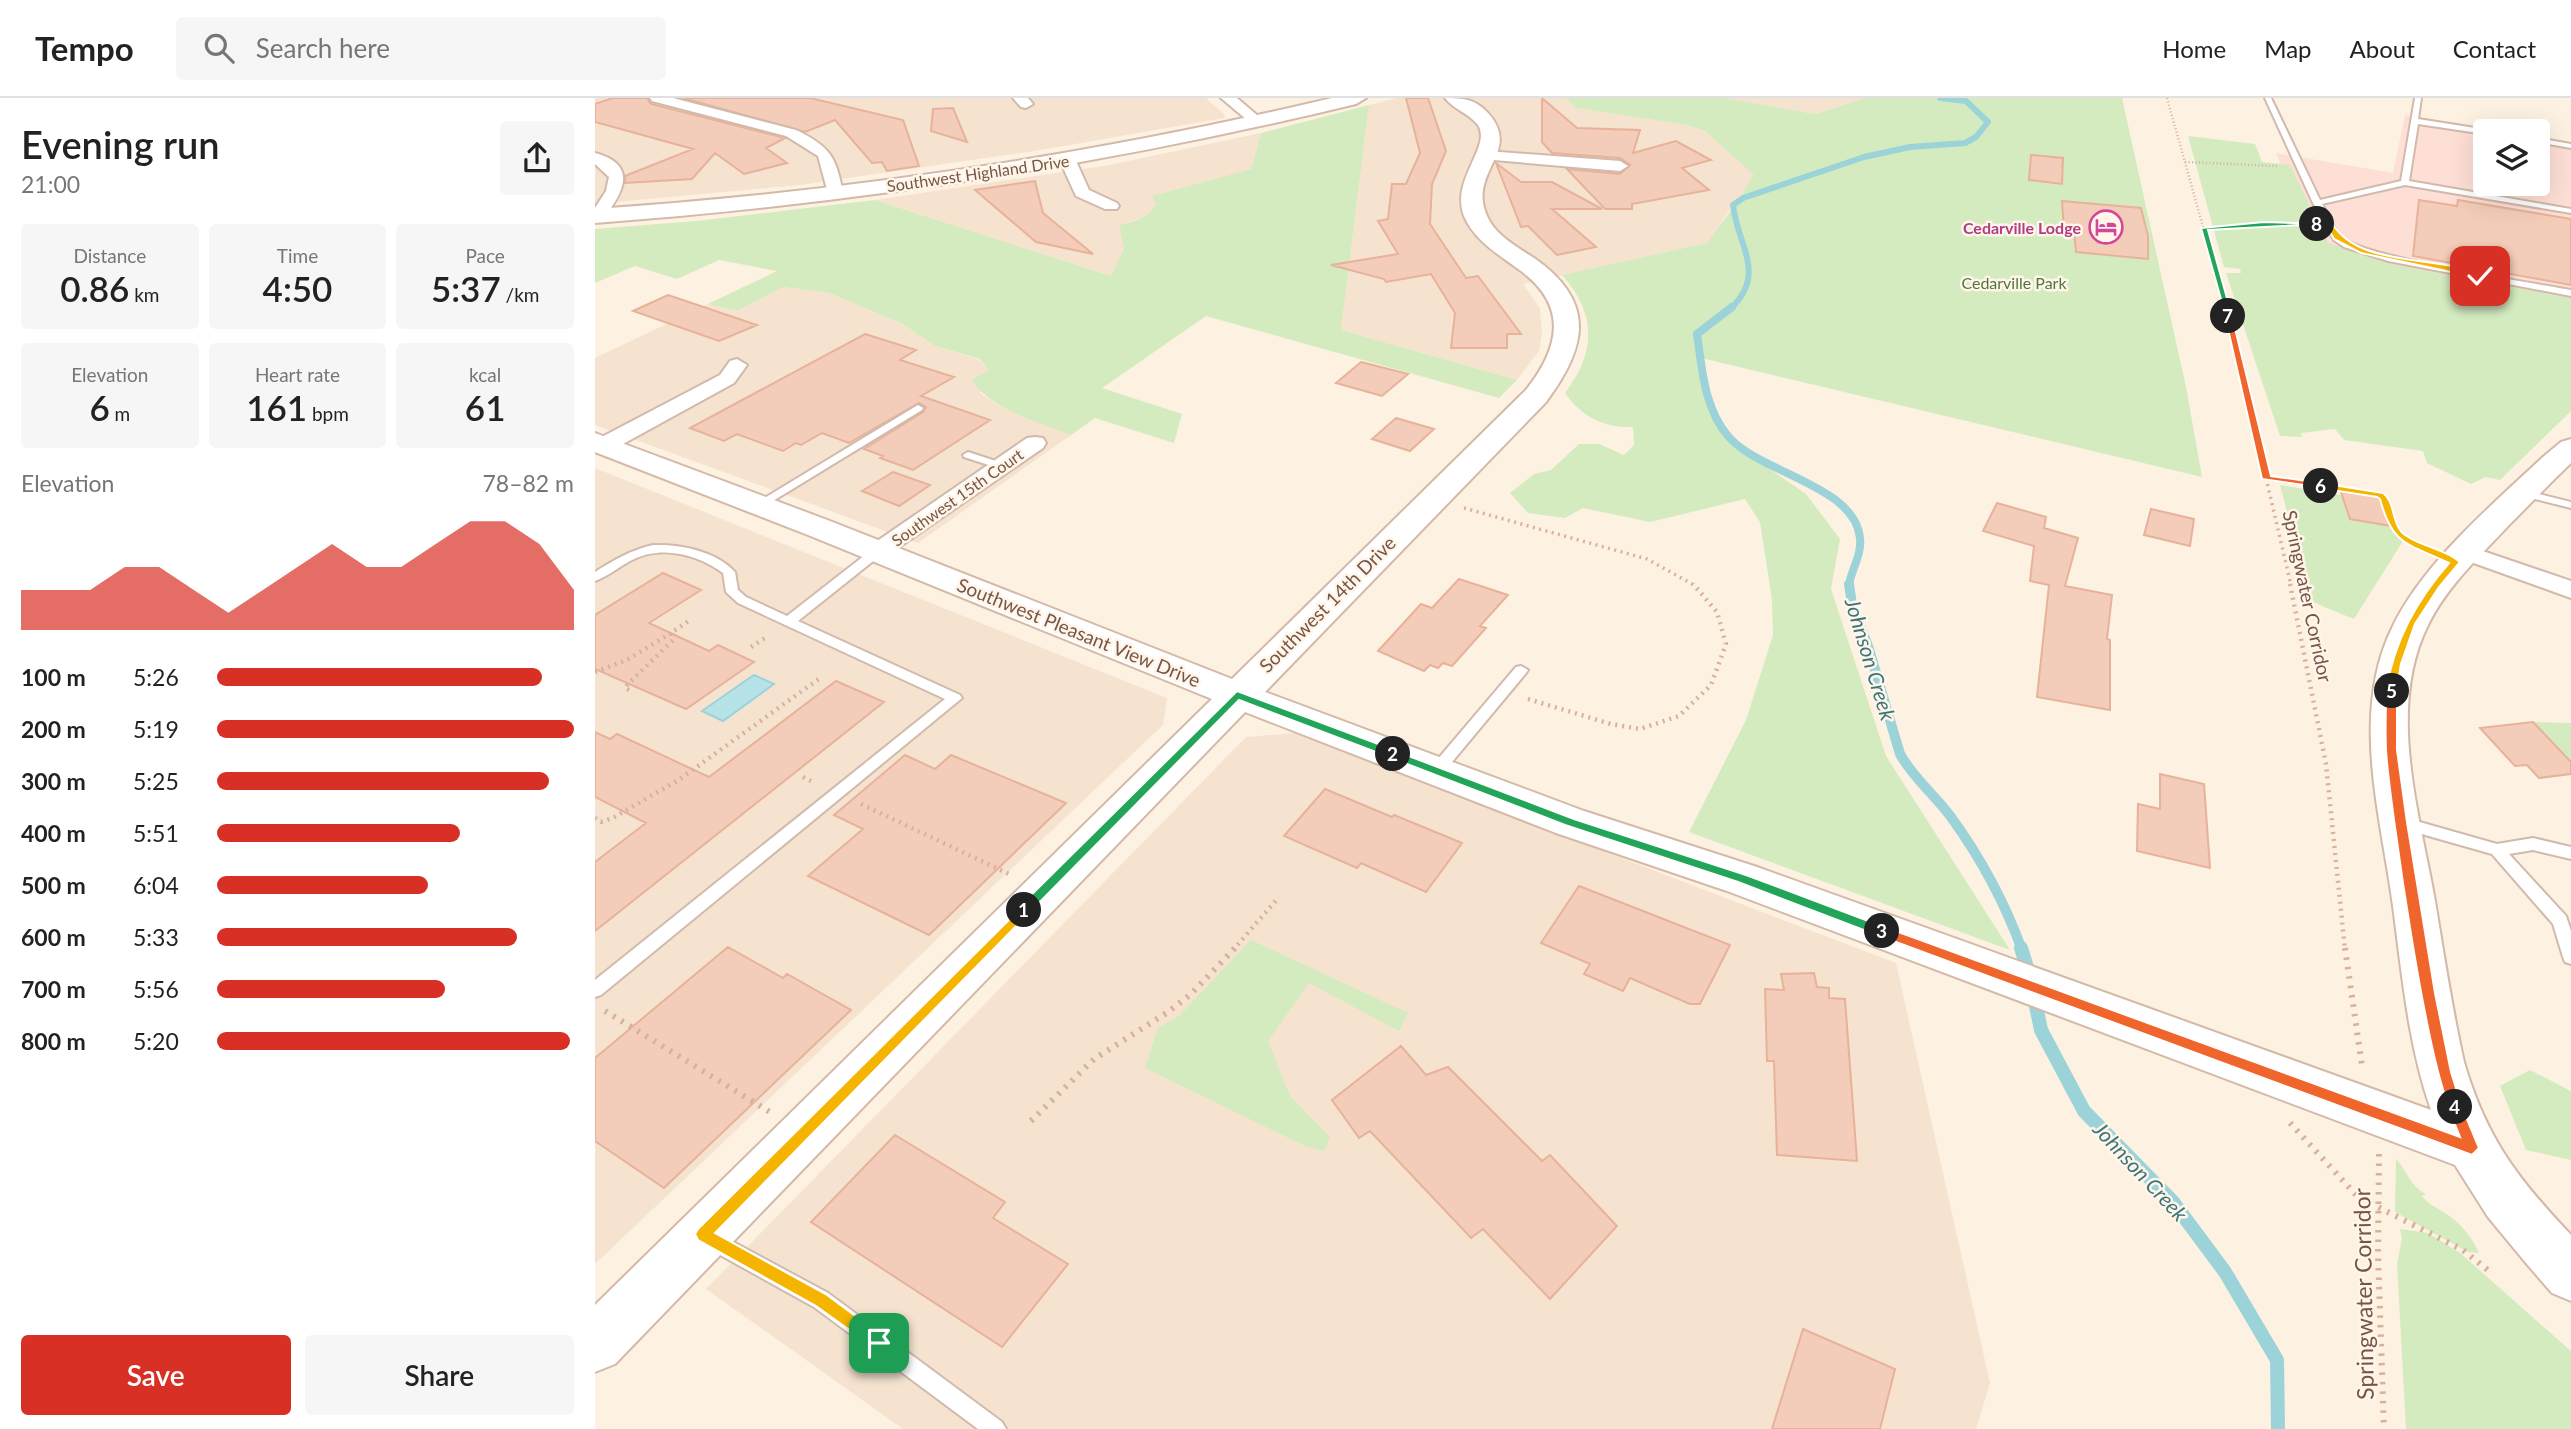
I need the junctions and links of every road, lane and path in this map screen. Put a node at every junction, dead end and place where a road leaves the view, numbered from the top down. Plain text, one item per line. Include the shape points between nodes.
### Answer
1 (657, 98) edge
2 (1227, 98) edge
3 (1356, 98) edge
4 (1455, 98) edge
5 (2167, 98) edge
6 (2268, 98) edge
7 (2418, 98) edge
8 (2414, 121) junction
9 (1258, 122) junction
10 (2473, 130) edge
11 (2550, 143) edge
12 (2571, 146) edge
13 (1487, 156) junction
14 (595, 158) edge
15 (1068, 161) junction
16 (2185, 162) junction
17 (1620, 166) dead end
18 (2302, 170) junction
19 (2405, 183) junction
20 (835, 194) junction
21 (2317, 203) junction
22 (1111, 206) dead end
23 (2571, 211) edge
24 (596, 216) edge
25 (2329, 225) junction
26 (2204, 228) junction
27 (2571, 293) edge
28 (737, 365) dead end
29 (918, 408) dead end
30 (1035, 443) dead end
31 (598, 446) edge
32 (2571, 448) edge
33 (968, 455) dead end
34 (1002, 467) junction
35 (2267, 479) junction
36 (2523, 493) junction
37 (759, 505) junction
38 (2571, 505) edge
39 (1455, 506) dead end
40 (878, 551) junction
41 (2460, 557) junction
42 (595, 577) edge
43 (2571, 590) edge
44 (690, 620) dead end
45 (789, 621) junction
46 (671, 633) junction
47 (1521, 670) dead end
48 (595, 672) edge
49 (820, 678) dead end
50 (629, 690) dead end
51 (1503, 691) junction
52 (1237, 695) junction
53 (1437, 770) junction
54 (803, 778) dead end
55 (838, 793) junction
56 (595, 818) edge
57 (2401, 822) junction
58 (2497, 850) junction
59 (2571, 853) edge
60 (1043, 891) junction
61 (1279, 897) dead end
62 (2565, 922) edge
63 (2571, 957) edge
64 (595, 990) edge
65 (595, 1005) edge
66 (2363, 1069) dead end
67 (2282, 1114) dead end
68 (1031, 1121) dead end
69 (804, 1133) junction
70 (2472, 1148) junction
71 (2379, 1158) dead end
72 (2379, 1208) junction
73 (703, 1234) junction
74 (2489, 1270) dead end
75 (2571, 1274) edge
76 (595, 1344) edge
77 (995, 1429) edge
78 (2384, 1429) edge

1 - 20 street via 809,141 829,158
2 - 9 street
3 - 9 street, Southwest Highland Drive
4 - 13 street, Southwest 14th Drive via 1477,111 1491,130
5 - 16 path, Springwater Corridor
6 - 18 lane
7 - 8 lane
8 - 10 lane
8 - 19 lane
9 - 15 street, Southwest Highland Drive
11 - 12 lane
13 - 17 street
13 - 52 street, Southwest 14th Drive via 1471,191 1474,212 1496,243 1538,272 1559,298 1567,325 1563,359 1537,396
14 - 24 street via 615,171 618,180
15 - 20 street, Southwest Highland Drive
15 - 22 street via 1082,193
16 - 18 path
16 - 26 path, Springwater Corridor
18 - 21 lane
19 - 21 lane
19 - 23 lane
20 - 24 street, Southwest Highland Drive
21 - 25 lane
25 - 26 path
25 - 27 lane via 2347,245 2388,258
26 - 35 path, Springwater Corridor
28 - 31 street via 727,379
29 - 37 lane
30 - 34 street, Southwest 15th Court
31 - 37 street, Southwest Pleasant View Drive
32 - 36 street
33 - 34 lane
34 - 40 street, Southwest 15th Court
35 - 41 path via 2379,495 2400,537
35 - 66 path, Springwater Corridor via 2326,764 2347,970
36 - 38 lane
36 - 41 street
37 - 40 street, Southwest Pleasant View Drive
39 - 51 path via 1647,559 1692,583 1717,612 1726,643 1711,685 1679,716 1640,729
40 - 45 lane
40 - 52 street, Southwest Pleasant View Drive
41 - 43 street
41 - 57 street via 2410,624 2396,664 2391,727
42 - 45 lane via 645,549 676,549 722,567 729,572 732,592
44 - 46 path
45 - 55 lane via 955,698
46 - 48 path via 627,660
46 - 50 path via 673,640 627,685
47 - 51 lane
49 - 56 path via 680,779 614,818
51 - 53 lane
52 - 53 street, Southwest Pleasant View Drive
52 - 60 street, Southwest 14th Drive
53 - 70 street, Southwest Pleasant View Drive
54 - 55 path
55 - 60 path
55 - 64 lane
57 - 58 lane
57 - 70 street via 2438,1043 2456,1110
58 - 59 lane via 2533,844
58 - 62 lane
60 - 69 street, Southwest 14th Drive
61 - 68 path via 1178,1006 1106,1049
62 - 63 lane
65 - 69 path
67 - 72 path via 2340,1180
69 - 73 street, Southwest 14th Drive
70 - 75 street via 2500,1190
71 - 72 path, Springwater Corridor
72 - 74 path via 2463,1250
72 - 78 path, Springwater Corridor
73 - 76 street, Southwest 14th Drive
73 - 77 lane via 821,1300

